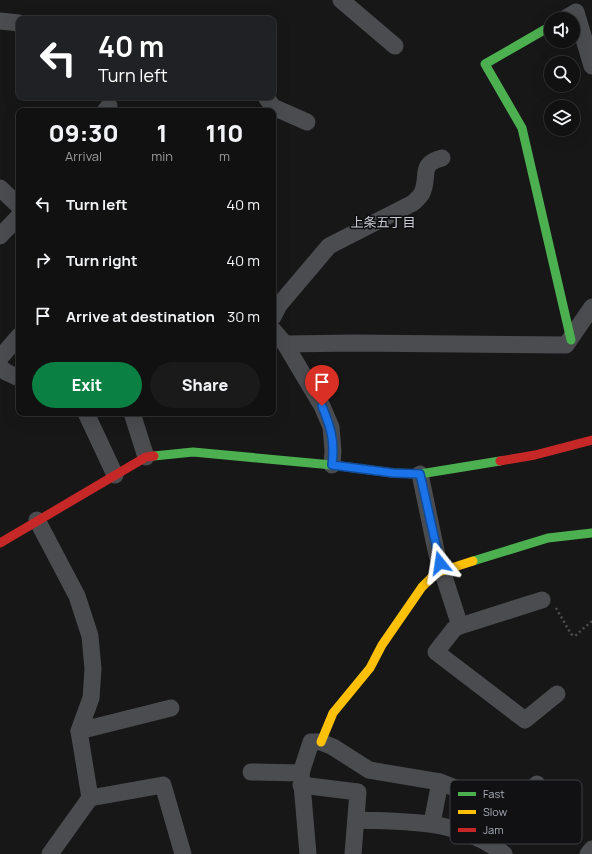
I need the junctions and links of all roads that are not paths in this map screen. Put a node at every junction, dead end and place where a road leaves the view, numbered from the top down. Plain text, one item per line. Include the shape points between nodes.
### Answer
1 (341, 0) edge
2 (0, 21) edge
3 (16, 23) edge
4 (580, 24) edge
5 (544, 30) edge
6 (395, 46) dead end
7 (591, 57) edge
8 (268, 100) edge
9 (307, 122) dead end
10 (442, 158) dead end
11 (0, 188) edge
12 (16, 203) edge
13 (16, 219) edge
14 (0, 236) edge
15 (592, 307) edge
16 (276, 311) edge
17 (276, 334) edge
18 (571, 340) junction
19 (16, 344) edge
20 (285, 344) junction
21 (5, 372) edge
22 (87, 416) edge
23 (133, 416) edge
24 (592, 440) edge
25 (146, 458) junction
26 (332, 465) junction
27 (420, 474) junction
28 (115, 475) junction
29 (37, 520) junction
30 (592, 533) edge
31 (0, 542) edge
32 (442, 570) junction
33 (542, 600) road end
34 (460, 626) junction
35 (557, 694) dead end
36 (171, 708) dead end
37 (79, 731) junction
38 (321, 742) junction
39 (251, 772) dead end
40 (301, 779) junction
41 (440, 782) junction
42 (450, 786) edge
43 (90, 798) junction
44 (356, 820) junction
45 (432, 823) junction
46 (450, 828) edge
47 (492, 844) edge
48 (592, 849) edge
49 (50, 854) edge
50 (183, 854) edge
51 (308, 854) edge
52 (353, 854) edge
53 (504, 854) edge
54 (588, 854) edge

1 - 6 street
2 - 3 street
4 - 7 street
5 - 18 street via 486,64 522,128
8 - 9 street via 274,107
10 - 16 street via 432,160 428,164 421,195 413,204 330,246
11 - 12 street
13 - 14 street
15 - 18 street
17 - 20 street
18 - 20 street via 566,345
19 - 21 street
20 - 26 street via 322,406 331,427
22 - 28 street
23 - 25 street
24 - 27 street via 534,454
25 - 26 street via 193,452
25 - 28 street
26 - 27 street
27 - 32 street
28 - 29 street
29 - 31 street
29 - 37 street via 77,596 90,636 93,669 91,698
30 - 32 street via 548,538
32 - 34 street
32 - 38 street via 422,587 382,645 370,668 333,713
33 - 34 street
34 - 35 street via 454,629 436,652 525,720
36 - 37 street
37 - 43 street
38 - 40 street via 311,742
38 - 41 street via 369,770
39 - 40 street
40 - 44 street via 358,792
40 - 51 street
41 - 42 street
41 - 45 street
43 - 49 street
43 - 50 street via 163,786
44 - 45 street
44 - 52 street
45 - 46 street
47 - 53 street
48 - 54 street

